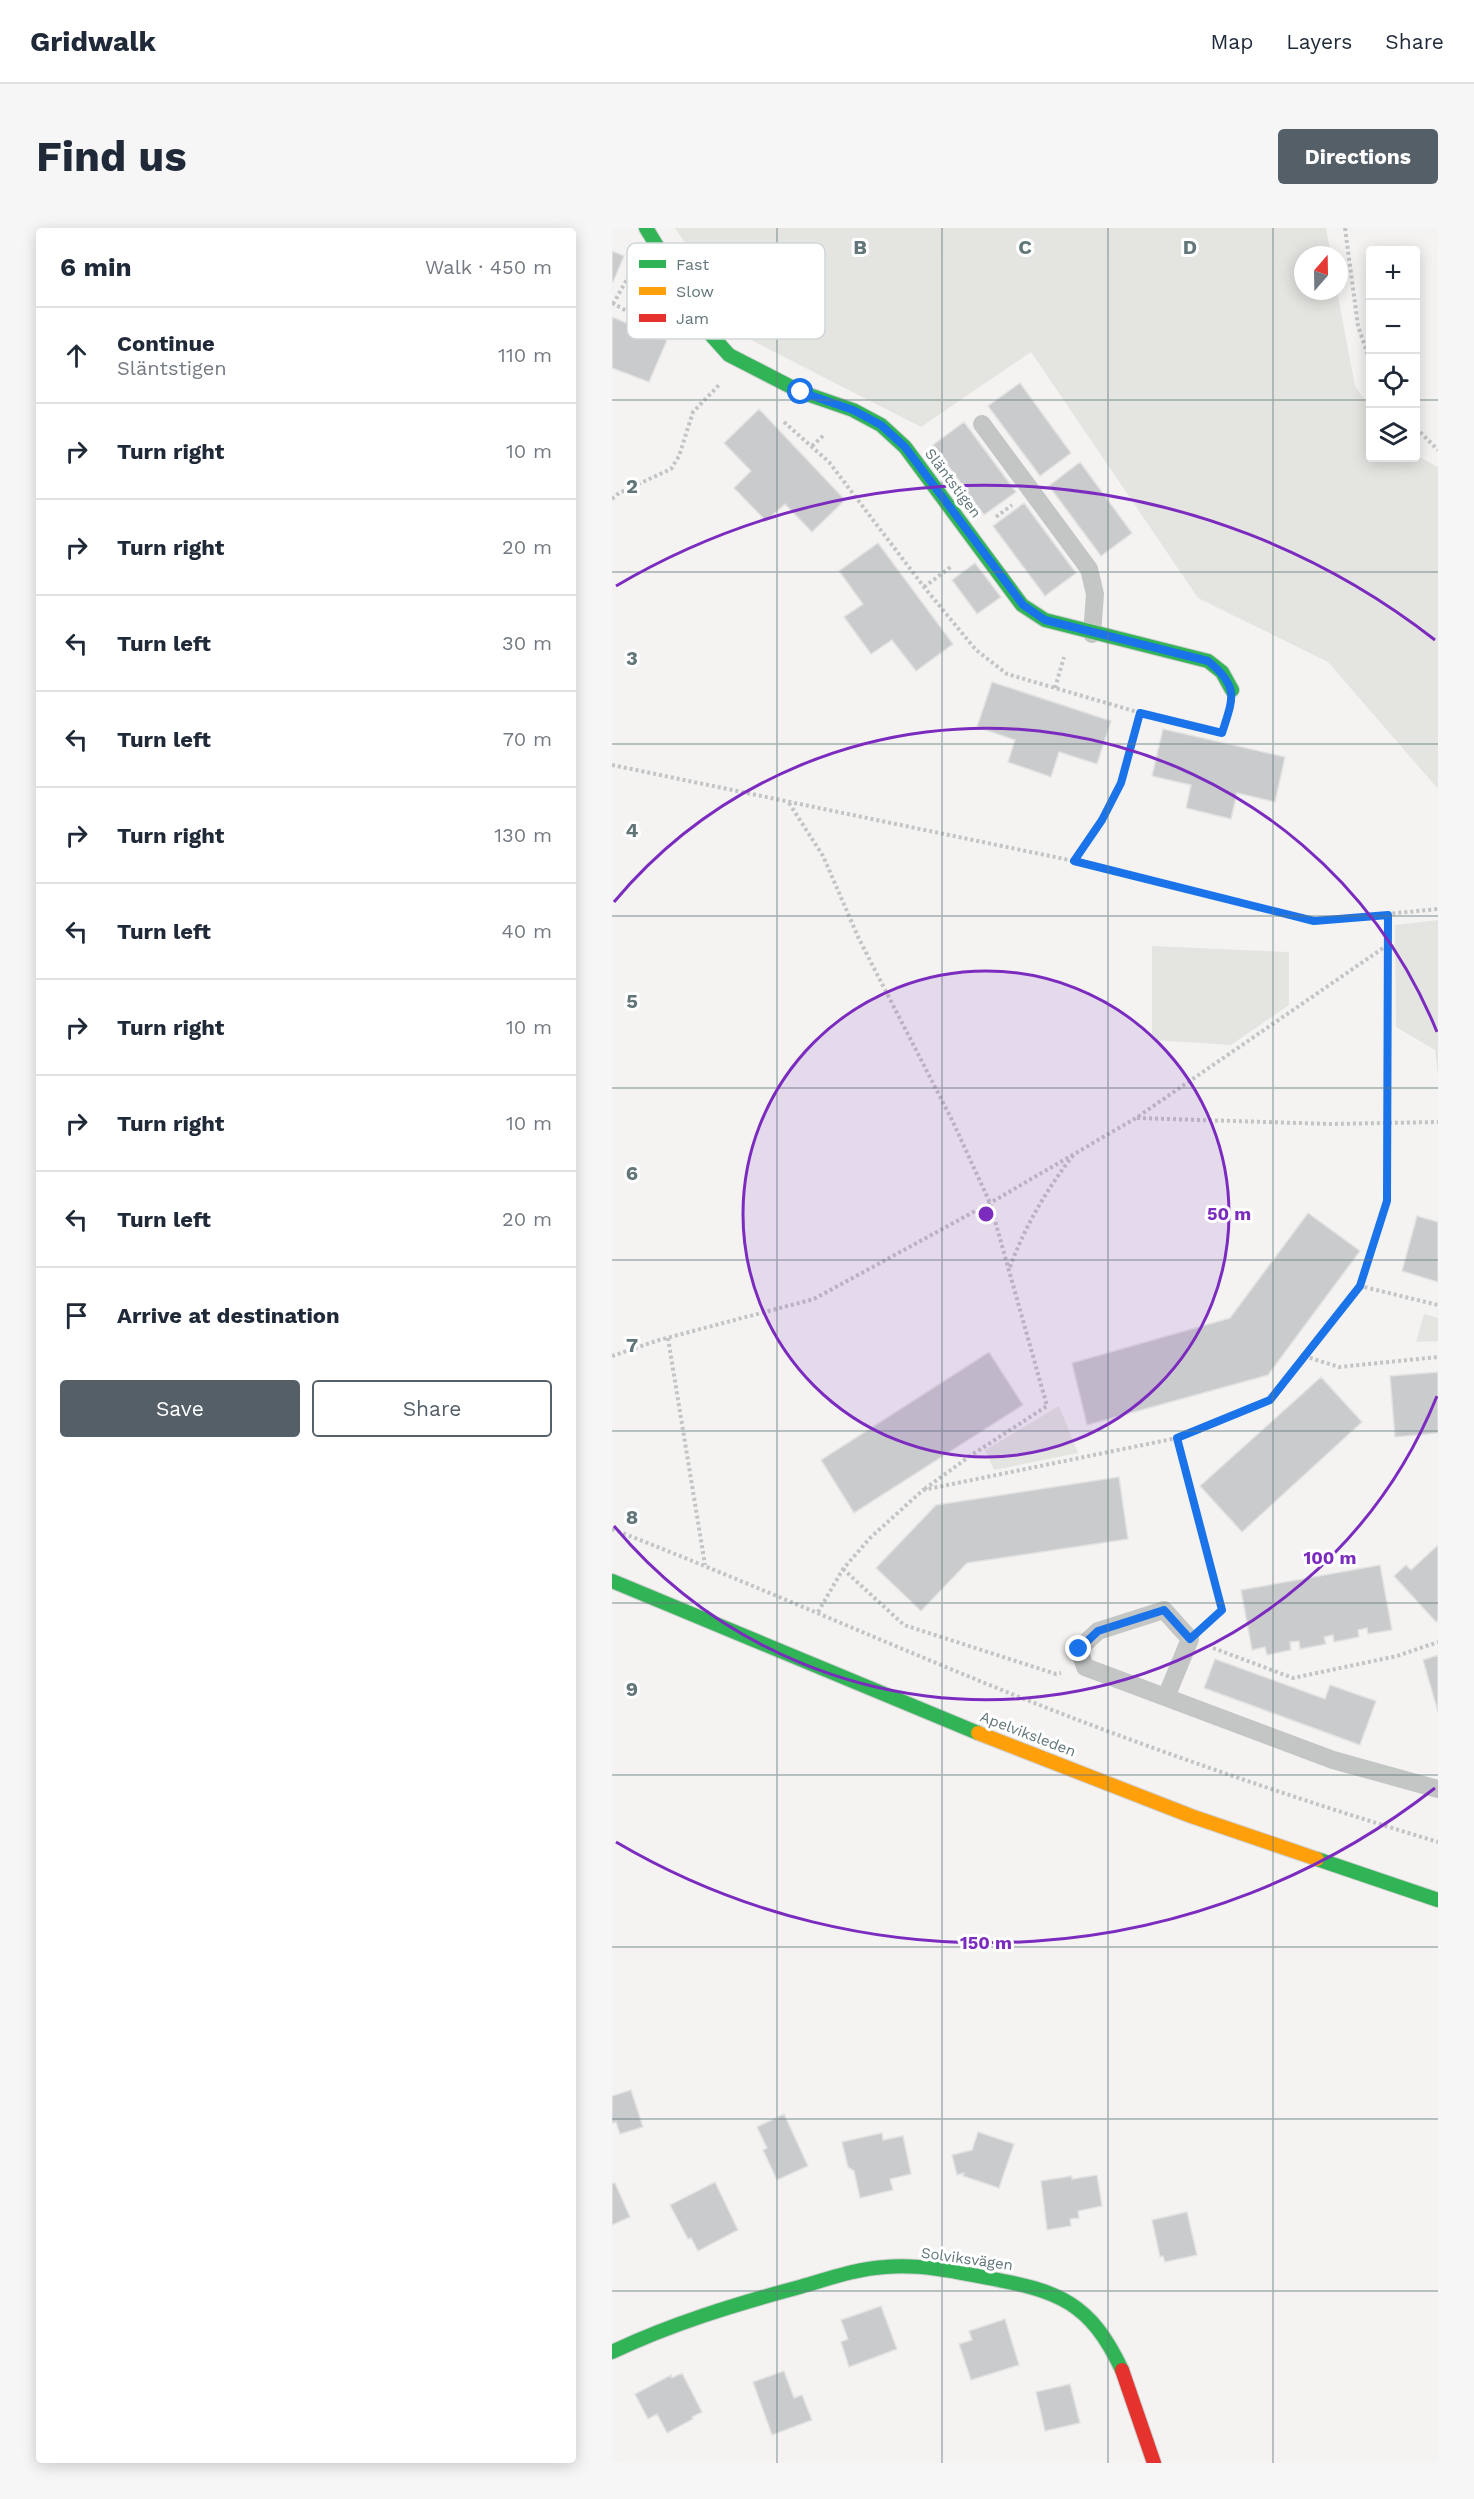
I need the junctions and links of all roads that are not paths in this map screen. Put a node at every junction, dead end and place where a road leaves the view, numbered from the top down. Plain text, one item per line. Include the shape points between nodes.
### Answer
1 (646, 228) edge
2 (655, 243) edge
3 (714, 339) edge
4 (982, 424) dead end
5 (1092, 634) junction
6 (1232, 690) road end
7 (612, 1581) edge
8 (1166, 1697) junction
9 (1438, 1789) edge
10 (1438, 1900) edge
11 (612, 2352) edge
12 (1154, 2463) edge

1 - 2 street, Släntstigen
3 - 5 street, Släntstigen via 729,355 801,392 881,425 905,447 1023,605 1045,620
4 - 5 lane via 1089,569 1095,594
5 - 6 street, Släntstigen via 1208,661 1222,672
7 - 10 street, Apelviksleden via 956,1724 1191,1816
8 - 8 lane via 1085,1667 1079,1649 1098,1631 1164,1610 1190,1639
8 - 9 lane via 1333,1760
11 - 12 street, Solviksvägen via 700,2316 855,2271 923,2268 1016,2283 1061,2297 1093,2322 1131,2392

